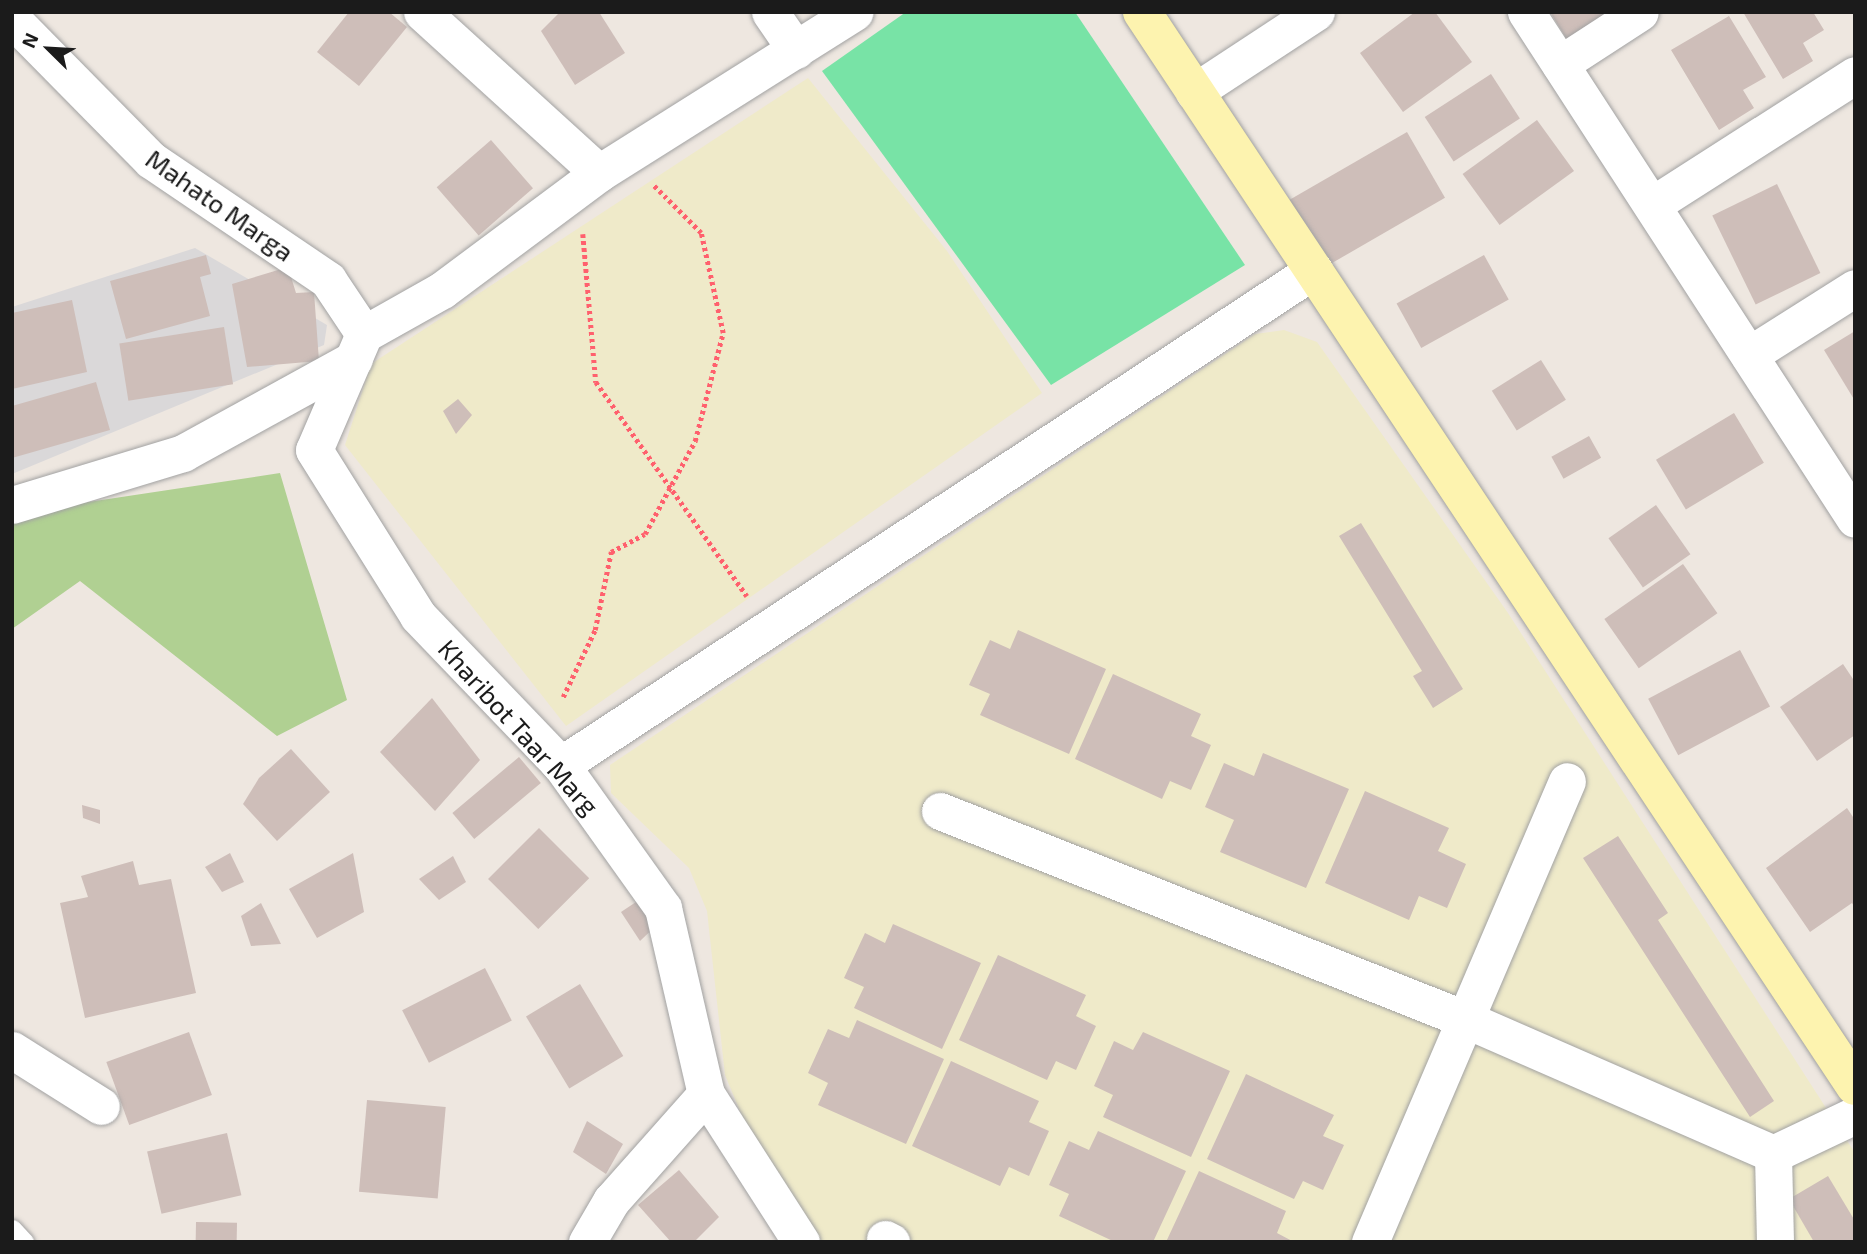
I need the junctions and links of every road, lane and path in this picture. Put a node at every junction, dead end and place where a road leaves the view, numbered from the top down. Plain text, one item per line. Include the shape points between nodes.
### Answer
1 (422, 12) edge
2 (770, 12) edge
3 (855, 12) edge
4 (1142, 12) edge
5 (1316, 12) edge
6 (1526, 12) edge
7 (1640, 12) edge
8 (12, 19) edge
9 (796, 50) junction
10 (1560, 64) junction
11 (1855, 75) edge
12 (1195, 92) junction
13 (602, 173) junction
14 (1652, 205) junction
15 (1314, 270) junction
16 (1855, 288) edge
17 (359, 346) junction
18 (1749, 355) junction
19 (1844, 480) edge
20 (672, 490) junction
21 (12, 505) edge
22 (1855, 519) edge
23 (768, 626) junction
24 (563, 697) dead end
25 (561, 765) junction
26 (1567, 781) dead end
27 (940, 811) dead end
28 (1467, 1020) junction
29 (12, 1050) edge
30 (1855, 1086) edge
31 (706, 1094) junction
32 (101, 1106) dead end
33 (1855, 1115) edge
34 (1773, 1154) junction
35 (12, 1230) edge
36 (24, 1242) edge
37 (587, 1242) edge
38 (801, 1242) edge
39 (1370, 1242) edge
40 (1775, 1242) edge

1 - 13 street
2 - 9 street
3 - 9 street
4 - 12 street
5 - 12 street
6 - 10 street
7 - 10 street
8 - 17 street, Mahato Marga via 151,160 328,281
9 - 13 street
10 - 14 street
11 - 14 street
12 - 15 street
13 - 17 street
13 - 20 path via 596,382
13 - 20 path via 701,233 723,333 695,441
14 - 18 street
15 - 23 street
15 - 30 street
16 - 18 street
17 - 21 street via 183,453
17 - 25 street, Kharibot Taar Marg via 314,450 418,615
18 - 19 street
19 - 22 street
20 - 23 path
20 - 24 path via 645,534 611,552 595,630
23 - 25 street
25 - 31 street, Kharibot Taar Marg via 663,908
26 - 28 street
27 - 28 street
28 - 34 street
28 - 39 street
29 - 32 street
31 - 37 street via 611,1201
31 - 38 street, Kharibot Taar Marg
33 - 34 street
34 - 40 street
35 - 36 lane

